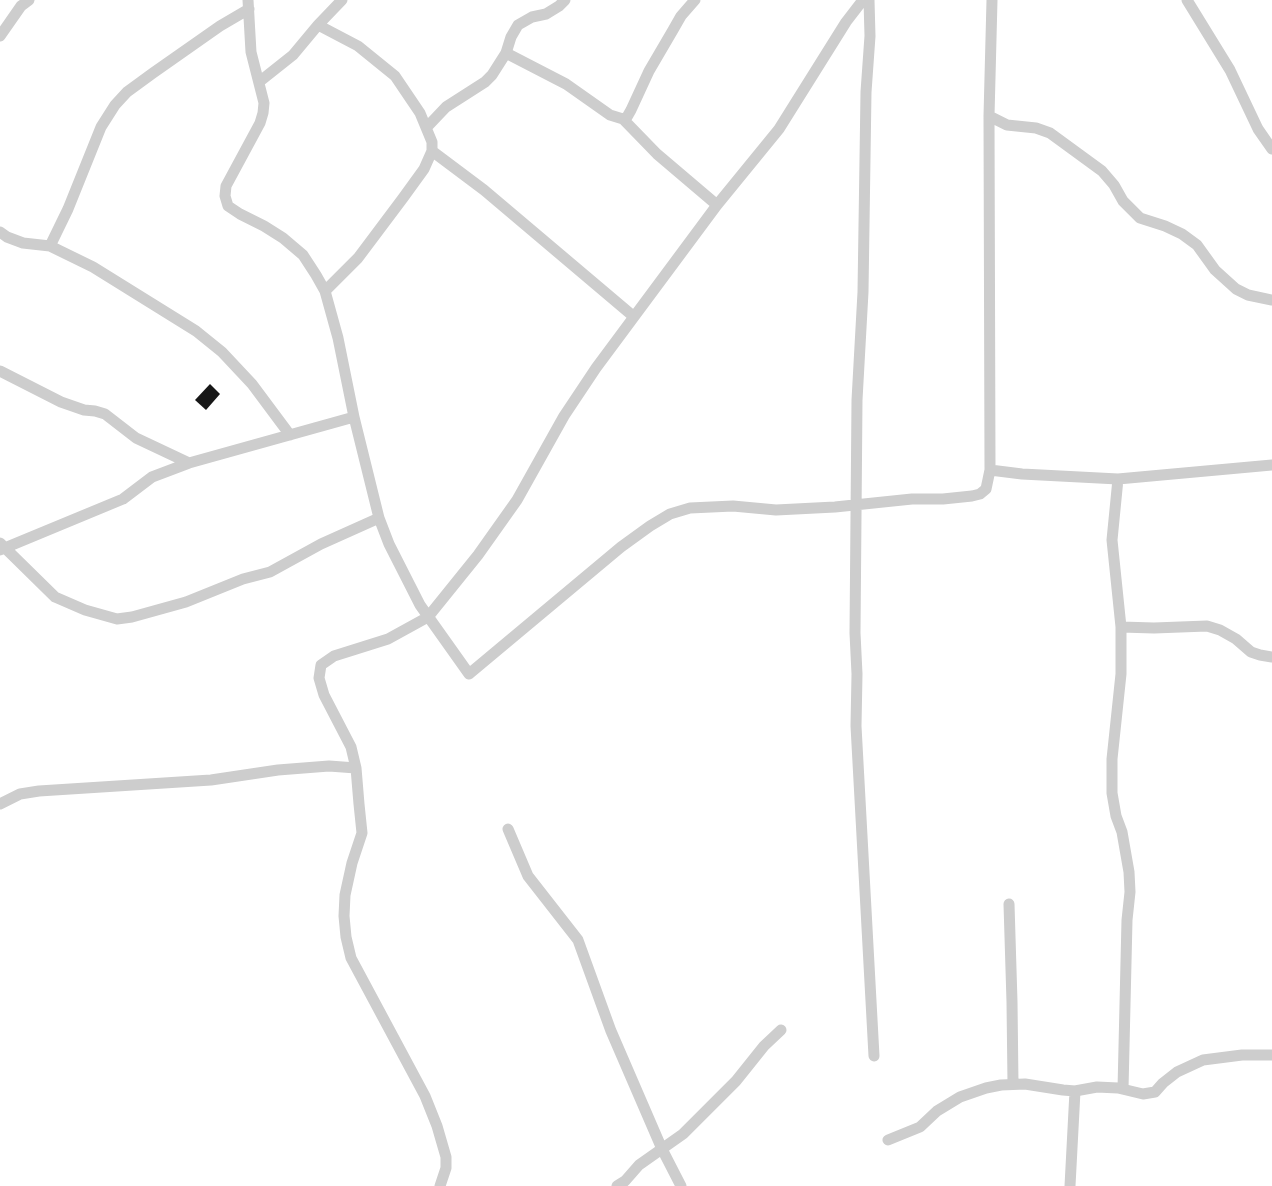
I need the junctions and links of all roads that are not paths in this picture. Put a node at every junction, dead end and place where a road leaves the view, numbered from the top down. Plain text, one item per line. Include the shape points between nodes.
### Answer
1 (342, 0) edge
2 (565, 0) edge
3 (695, 0) edge
4 (863, 0) edge
5 (868, 0) edge
6 (992, 0) edge
7 (1187, 0) edge
8 (22, 2) edge
9 (248, 5) edge
10 (318, 25) junction
11 (0, 36) edge
12 (506, 53) junction
13 (259, 82) junction
14 (989, 116) junction
15 (623, 119) junction
16 (427, 127) junction
17 (1272, 149) edge
18 (432, 151) junction
19 (717, 204) junction
20 (0, 232) edge
21 (50, 246) junction
22 (325, 291) junction
23 (1272, 300) edge
24 (633, 316) junction
25 (0, 370) edge
26 (354, 417) junction
27 (290, 436) junction
28 (189, 463) junction
29 (1272, 466) edge
30 (990, 470) junction
31 (1118, 479) junction
32 (856, 504) junction
33 (380, 518) junction
34 (1, 547) edge
35 (428, 617) junction
36 (1121, 626) junction
37 (1272, 657) edge
38 (356, 768) junction
39 (0, 804) edge
40 (508, 829) dead end
41 (1009, 904) dead end
42 (781, 1030) dead end
43 (1272, 1055) edge
44 (874, 1056) dead end
45 (1013, 1084) junction
46 (1123, 1090) junction
47 (1075, 1091) junction
48 (888, 1140) dead end
49 (662, 1149) junction
50 (440, 1186) edge
51 (617, 1186) edge
52 (681, 1186) edge
53 (1070, 1186) edge

1 - 10 street
2 - 12 street via 546,14 518,25
3 - 15 street via 681,16 649,71 632,110
4 - 19 street via 779,129
5 - 32 street via 870,36
6 - 14 street
7 - 17 street via 1230,70 1258,129
8 - 11 street
9 - 13 street via 251,52
9 - 21 street via 127,92 115,105 101,127
10 - 13 street via 293,55
10 - 16 street via 358,46 395,76
12 - 15 street
12 - 16 street via 486,82 446,107
13 - 22 street via 263,113 226,186 228,206 283,238 303,255
14 - 23 street via 1007,125 1050,133 1102,171 1123,201 1140,218 1165,226 1197,245 1215,270 1236,289
14 - 30 street
15 - 19 street via 657,154
16 - 18 street
18 - 22 street via 424,169 358,258
18 - 24 street via 484,190
19 - 24 street
20 - 21 street via 23,243
21 - 27 street via 93,267 196,331 222,352 252,384
22 - 26 street
24 - 35 street via 564,416 516,500 478,555
25 - 28 street via 61,402 106,414 136,438
26 - 27 street
26 - 33 street
27 - 28 street
28 - 34 street via 152,477 112,504
29 - 31 street
30 - 31 street
30 - 32 street via 986,489 980,494
31 - 36 street via 1112,540
32 - 35 street via 776,510 733,506 690,508 670,514 621,547 469,674
32 - 44 street via 856,726
33 - 34 street via 321,544 270,572 186,602 123,619 103,616 55,597
33 - 35 street via 404,577
35 - 38 street via 388,639 334,656 321,665 319,678 324,695 351,747
36 - 37 street via 1208,626 1236,639 1251,652
36 - 46 street via 1121,674 1112,759 1112,793 1130,872
38 - 39 street via 329,766 211,780 40,791 20,794
38 - 50 street via 362,833 346,895 346,937 351,958 416,1079 437,1126 446,1157
40 - 49 street via 528,876 578,940 611,1031
41 - 45 street
42 - 49 street via 702,1116
43 - 46 street via 1203,1060 1177,1072 1155,1092 1143,1094
45 - 47 street
45 - 48 street via 986,1088 960,1097 937,1111 920,1128
46 - 47 street via 1097,1087
47 - 53 street
49 - 51 street
49 - 52 street

